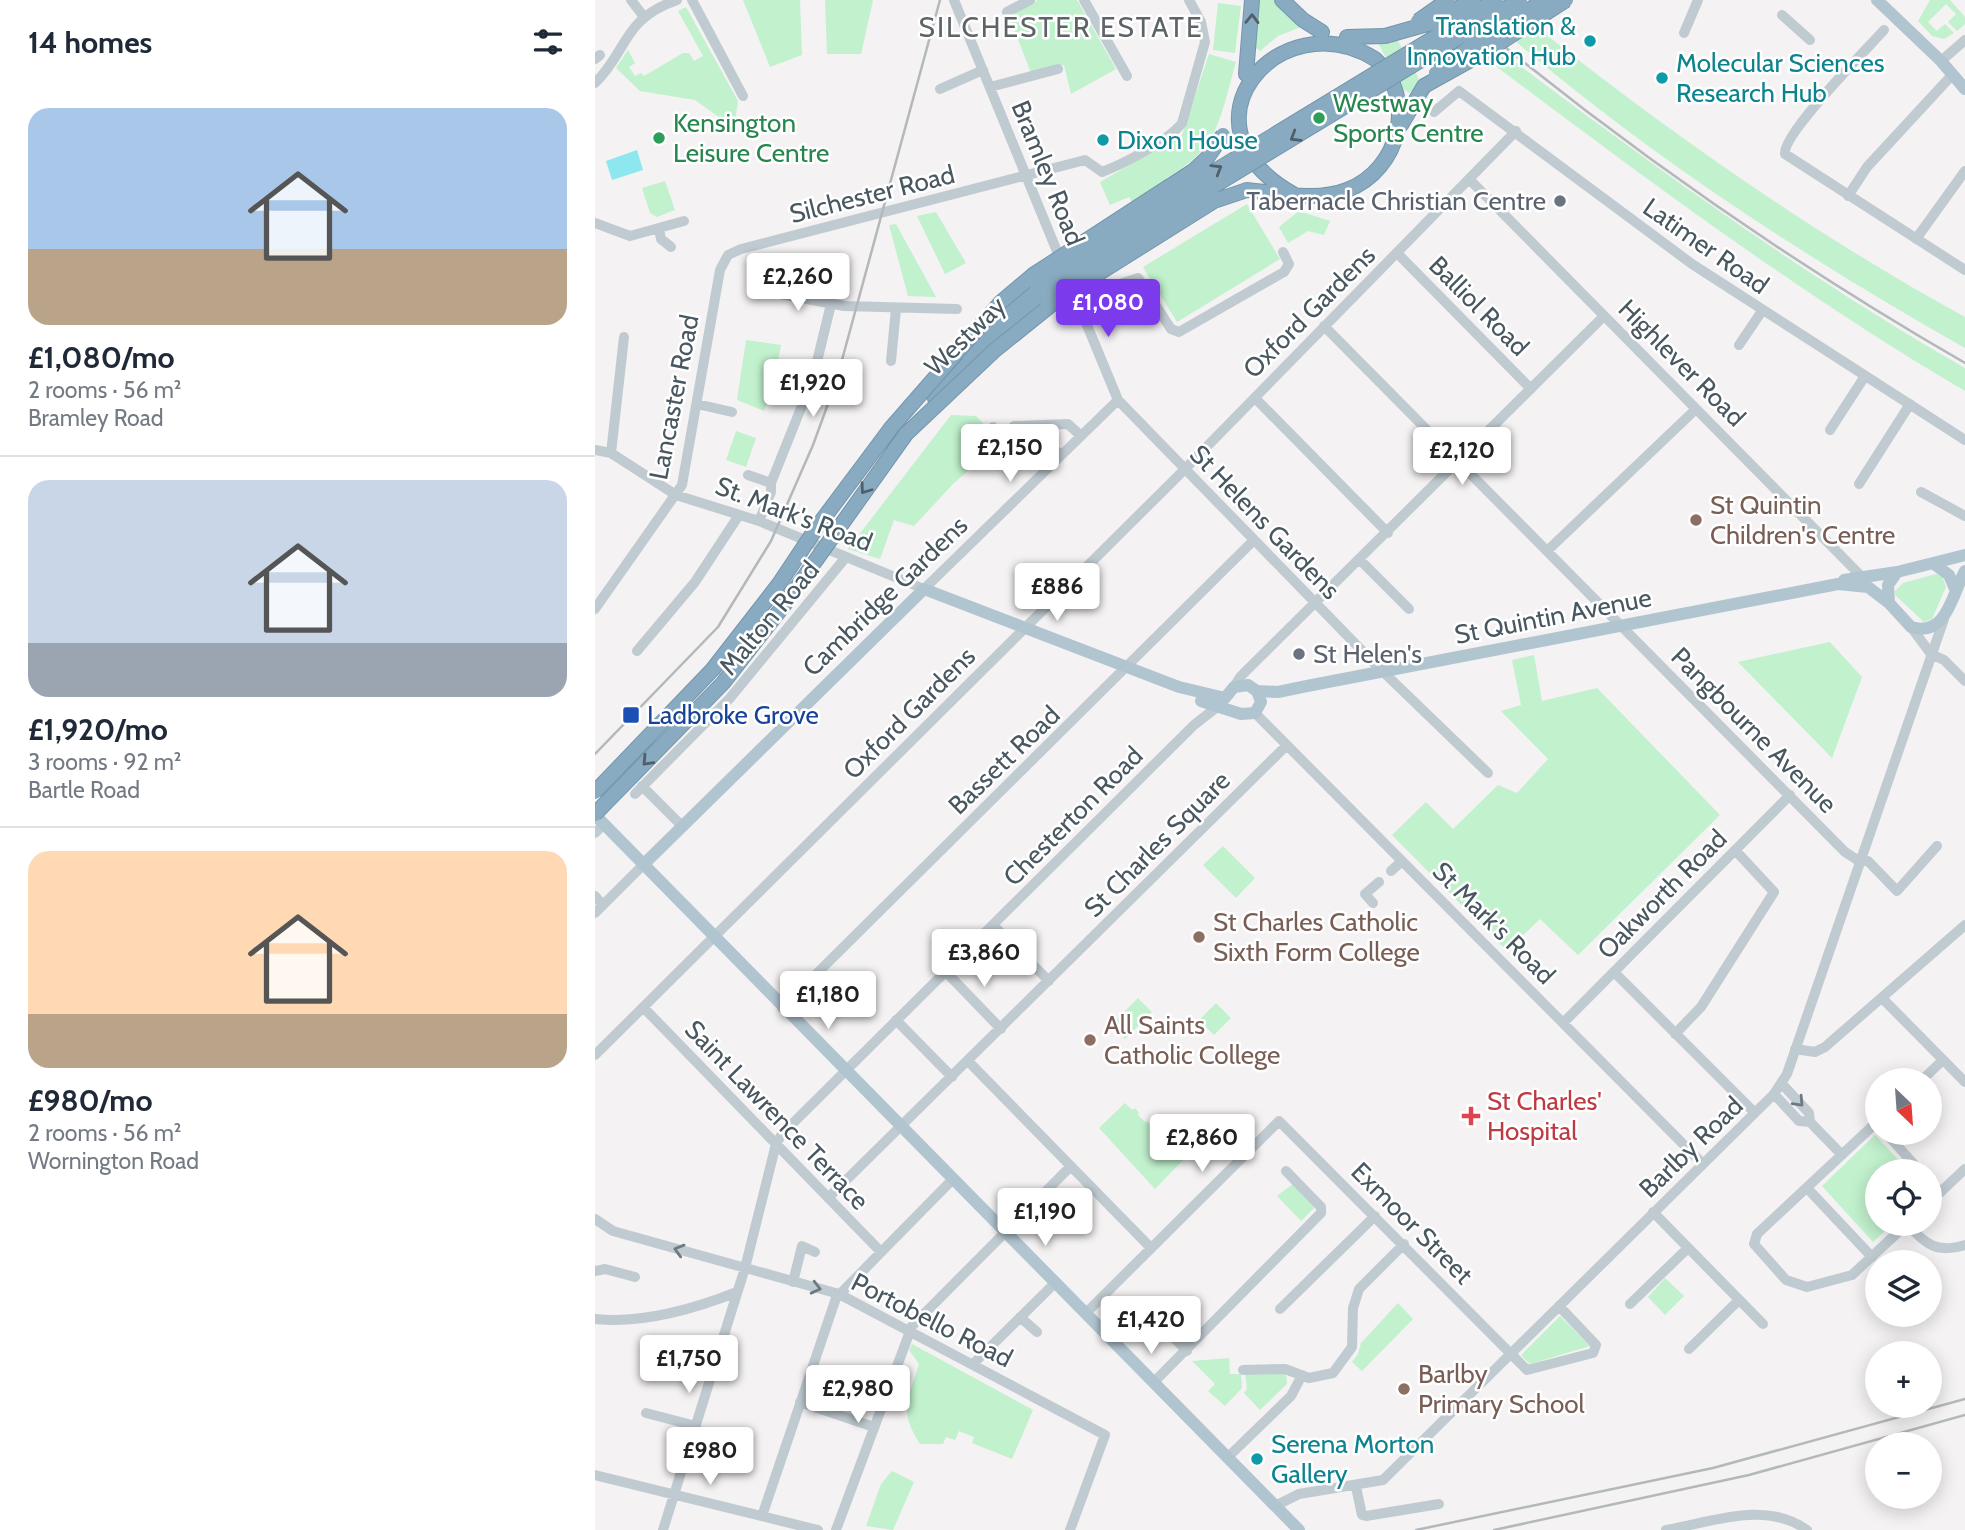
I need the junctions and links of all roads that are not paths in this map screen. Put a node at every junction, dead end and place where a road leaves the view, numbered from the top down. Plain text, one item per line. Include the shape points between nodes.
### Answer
1 (631, 0) edge
2 (677, 0) edge
3 (692, 0) edge
4 (1030, 0) edge
5 (1084, 0) edge
6 (1189, 0) edge
7 (1252, 0) edge
8 (1282, 0) edge
9 (1448, 0) edge
10 (1473, 0) edge
11 (1496, 0) edge
12 (1520, 0) edge
13 (1545, 0) edge
14 (1566, 0) edge
15 (1698, 0) edge
16 (1877, 0) edge
17 (956, 1) edge
18 (1007, 12) dead end
19 (1783, 15) dead end
20 (644, 17) junction
21 (1884, 30) dead end
22 (1322, 32) junction
23 (1684, 33) dead end
24 (1385, 36) junction
25 (1342, 37) junction
26 (1810, 40) dead end
27 (1965, 40) edge
28 (1941, 61) junction
29 (1058, 69) dead end
30 (983, 70) junction
31 (1953, 74) junction
32 (1127, 76) dead end
33 (595, 83) edge
34 (1424, 86) junction
35 (990, 88) junction
36 (940, 89) dead end
37 (1965, 89) edge
38 (1241, 92) junction
39 (743, 96) dead end
40 (1434, 112) dead end
41 (1516, 131) junction
42 (1397, 136) junction
43 (1965, 171) edge
44 (1027, 176) junction
45 (1470, 180) junction
46 (1293, 194) junction
47 (1848, 196) junction
48 (684, 221) dead end
49 (595, 223) edge
50 (659, 229) junction
51 (1916, 239) junction
52 (671, 247) dead end
53 (1283, 252) dead end
54 (1397, 253) junction
55 (728, 255) joint
56 (1965, 270) edge
57 (758, 290) dead end
58 (1076, 299) junction
59 (831, 304) junction
60 (896, 309) junction
61 (957, 309) dead end
62 (1762, 311) junction
63 (1604, 316) junction
64 (1324, 326) junction
65 (624, 337) dead end
66 (1739, 345) dead end
67 (891, 361) dead end
68 (1865, 376) junction
69 (1531, 389) junction
70 (1255, 398) junction
71 (1118, 400) junction
72 (697, 404) junction
73 (1910, 404) junction
74 (1696, 410) junction
75 (732, 412) dead end
76 (1014, 426) dead end
77 (993, 427) dead end
78 (891, 428) junction
79 (1830, 430) dead end
80 (906, 434) junction
81 (1081, 436) junction
82 (1965, 440) edge
83 (595, 450) edge
84 (611, 453) junction
85 (1061, 455) junction
86 (1459, 461) junction
87 (1184, 469) junction
88 (748, 475) dead end
89 (771, 484) junction
90 (1859, 484) dead end
91 (1921, 492) dead end
92 (676, 495) junction
93 (739, 515) junction
94 (1965, 516) edge
95 (759, 521) junction
96 (1388, 533) junction
97 (1254, 540) junction
98 (1548, 551) junction
99 (1965, 555) edge
100 (846, 557) junction
101 (1360, 560) junction
102 (1934, 564) junction
103 (1965, 571) edge
104 (1897, 572) junction
105 (1861, 576) junction
106 (1838, 584) junction
107 (923, 589) junction
108 (1955, 589) junction
109 (1883, 599) junction
110 (1315, 603) junction
111 (595, 609) edge
112 (1409, 609) dead end
113 (1944, 619) junction
114 (1622, 626) junction
115 (1912, 627) junction
116 (1025, 628) junction
117 (637, 651) dead end
118 (1930, 654) junction
119 (1128, 668) junction
120 (1383, 672) junction
121 (1965, 681) edge
122 (1179, 687) junction
123 (1253, 693) junction
124 (1203, 702) junction
125 (1224, 705) junction
126 (1194, 725) junction
127 (1286, 746) junction
128 (1487, 773) dead end
129 (595, 792) edge
130 (1790, 795) junction
131 (597, 821) edge
132 (682, 826) junction
133 (1937, 845) dead end
134 (1735, 850) junction
135 (1402, 860) junction
136 (1859, 861) junction
137 (643, 865) junction
138 (1391, 871) dead end
139 (1378, 882) dead end
140 (595, 896) edge
141 (1373, 903) dead end
142 (603, 905) junction
143 (595, 913) edge
144 (993, 925) junction
145 (1965, 925) edge
146 (712, 937) junction
147 (946, 972) junction
148 (1614, 972) junction
149 (1049, 981) junction
150 (1882, 998) junction
151 (643, 1007) junction
152 (782, 1008) junction
153 (896, 1020) junction
154 (1563, 1023) junction
155 (1001, 1029) junction
156 (1675, 1034) junction
157 (1795, 1049) junction
158 (595, 1055) edge
159 (1943, 1060) junction
160 (968, 1061) junction
161 (1935, 1068) edge
162 (845, 1071) junction
163 (952, 1077) junction
164 (1965, 1082) edge
165 (1782, 1084) junction
166 (1774, 1094) junction
167 (1755, 1113) junction
168 (1810, 1122) junction
169 (902, 1128) junction
170 (1865, 1134) edge
171 (776, 1144) junction
172 (1897, 1145) edge
173 (1842, 1155) junction
174 (1909, 1159) edge
175 (1702, 1163) junction
176 (1071, 1166) junction
177 (1965, 1169) edge
178 (1286, 1171) dead end
179 (953, 1179) junction
180 (1807, 1188) junction
181 (1942, 1190) edge
182 (828, 1198) junction
183 (1653, 1212) junction
184 (1375, 1216) junction
185 (595, 1219) edge
186 (1006, 1232) junction
187 (1894, 1236) edge
188 (1919, 1236) edge
189 (1404, 1244) junction
190 (1965, 1245) edge
191 (1150, 1247) junction
192 (1688, 1248) junction
193 (1866, 1250) edge
194 (1879, 1250) edge
195 (815, 1252) dead end
196 (881, 1252) junction
197 (1865, 1262) edge
198 (745, 1268) junction
199 (595, 1271) edge
200 (635, 1277) dead end
201 (793, 1282) junction
202 (1056, 1282) junction
203 (738, 1289) junction
204 (839, 1294) junction
205 (1739, 1300) junction
206 (1630, 1304) dead end
207 (1559, 1306) junction
208 (1280, 1309) dead end
209 (1147, 1310) dead end
210 (1086, 1313) junction
211 (1020, 1317) junction
212 (595, 1319) edge
213 (1763, 1324) dead end
214 (909, 1330) junction
215 (1037, 1332) dead end
216 (1689, 1349) dead end
217 (1187, 1351) junction
218 (1511, 1353) junction
219 (973, 1364) junction
220 (1243, 1370) dead end
221 (1305, 1377) junction
222 (1154, 1382) junction
223 (800, 1402) junction
224 (646, 1413) dead end
225 (696, 1426) junction
226 (874, 1427) junction
227 (1228, 1457) junction
228 (595, 1475) edge
229 (1356, 1487) junction
230 (674, 1494) junction
231 (1439, 1504) dead end
232 (1275, 1506) junction
233 (762, 1516) junction
234 (1296, 1528) edge
235 (663, 1530) edge
236 (818, 1530) edge
237 (836, 1530) edge
238 (1070, 1530) edge
239 (1666, 1530) edge
240 (1807, 1530) edge

1 - 20 street
2 - 20 street
3 - 39 street
4 - 18 street
5 - 32 street
6 - 44 street, Silchester Road via 1205,42 1175,131 1102,172 1085,160
38 -> 7 highway via 1251,43
8 - 22 highway
9 - 24 highway, bridge
10 - 24 highway, bridge via 1431,23
78 -> 11 highway, Westway, bridge via 982,335 1085,251
12 -> 80 highway, Westway, bridge via 1081,270 986,344
13 - 34 highway, bridge via 1457,55
14 - 34 highway, bridge
15 - 23 street
16 - 28 main road
17 - 30 street, Bramley Road
19 - 26 street
20 - 33 street
21 - 47 street via 1805,117 1785,146 1789,158
22 - 25 highway
22 - 38 highway via 1277,45 1256,63
24 - 25 highway
25 - 42 highway, bridge via 1371,55 1389,76 1398,96
27 - 28 street
28 - 31 main road
29 - 35 street
30 - 35 street, Bramley Road
30 - 36 street
31 - 37 main road
31 - 47 street via 1867,167
34 - 42 highway via 1413,99
35 - 44 street, Bramley Road
38 - 46 highway, bridge via 1239,123 1251,158 1266,176
38 - 78 highway, bridge via 1229,125 1207,158 1033,275 1001,302
40 - 41 street, Latimer Road via 1459,91
41 - 45 street, Oxford Gardens
41 - 62 street, Latimer Road
42 - 46 highway via 1384,162 1361,183 1331,195
43 - 51 street
44 - 55 street, Silchester Road
44 - 58 street, Bramley Road
45 - 54 street, Oxford Gardens
45 - 63 street, Highlever Road
46 - 80 highway, bridge via 1247,190 1230,194 1139,246 1042,312
47 - 51 street
48 - 50 street
49 - 50 street via 630,236
50 - 52 street via 661,239
51 - 56 street
53 - 58 street via 1289,264 1284,272 1179,332 1171,329 1138,278
54 - 64 street, Oxford Gardens
54 - 69 street, Balliol Road
55 - 72 street, Lancaster Road via 720,271
57 - 59 street
58 - 71 street, Bramley Road
59 - 60 street
59 - 89 street via 813,378
60 - 61 street
60 - 67 street
62 - 66 street
62 - 68 street, Latimer Road
63 - 69 street
63 - 74 street, Highlever Road
64 - 70 street, Oxford Gardens
64 - 86 street, Pangbourne Avenue
65 - 84 street
68 - 73 street, Latimer Road
68 - 79 street
69 - 86 street
70 - 87 street, Oxford Gardens
70 - 96 street
71 - 81 street, Cambridge Gardens
71 - 87 street, St Helens Gardens
72 - 75 street
72 - 92 street, Lancaster Road via 685,476
73 - 82 street, Latimer Road
73 - 90 street
74 - 98 street
74 - 105 street, Highlever Road
76 - 81 street via 1068,424
77 - 85 street via 1010,447 1048,445
78 - 129 highway, Westway, bridge via 713,669
80 -> 131 highway, Westway, bridge via 723,682
81 - 85 street, Cambridge Gardens
83 - 84 street, St. Mark's Road
84 - 92 street, St. Mark's Road
85 - 107 street, Cambridge Gardens
86 - 96 street
86 - 98 street, Pangbourne Avenue
87 - 97 street, St Helens Gardens
87 - 116 street, Oxford Gardens
88 - 89 street
89 - 95 street
91 - 94 street
92 - 93 street, St. Mark's Road
92 - 111 street, Lancaster Road
93 - 95 street, St. Mark's Road
93 - 117 street via 695,582
95 - 100 street, St. Mark's Road
96 - 101 street
97 - 110 street, St Helens Gardens
97 - 119 street, Bassett Road
98 - 114 street, Pangbourne Avenue
99 - 102 main road, St Quintin Avenue
100 - 107 street, St. Mark's Road
100 - 132 street, Malton Road via 730,698 638,790
101 - 110 street
101 - 112 street
102 - 104 main road, St Quintin Avenue
102 - 108 main road via 1949,575
103 - 108 main road
104 - 105 main road, St Quintin Avenue
104 - 109 main road
105 - 106 main road, St Quintin Avenue
106 - 109 main road, St Quintin Avenue via 1862,586
106 - 114 main road, St Quintin Avenue
107 - 116 main road, St. Mark's Road
107 - 132 main road, Cambridge Gardens
108 - 113 main road
109 - 115 main road
110 - 120 street, St Helens Gardens
110 - 123 street
113 - 115 main road via 1930,629
113 - 118 street, Barlby Road
114 - 120 main road, St Quintin Avenue
114 - 130 street, Pangbourne Avenue
115 - 118 street
116 - 119 main road, St. Mark's Road
116 - 146 street, Oxford Gardens
118 - 121 street via 1944,660
118 - 136 street, Barlby Road
119 - 122 main road, St. Mark's Road
119 - 152 street, Bassett Road
120 - 123 main road, St Quintin Avenue
120 - 128 street, St Helens Gardens
122 - 124 main road, St. Mark's Road
122 - 125 main road, St. Mark's Road
123 - 125 main road, St Quintin Avenue via 1234,687
123 - 125 main road, St Quintin Avenue via 1247,716
123 - 127 street, St Mark's Road
124 - 125 main road, St. Mark's Road
124 - 126 street, Chesterton Road
125 - 126 street, Chesterton Road
126 - 144 street, Chesterton Road
127 - 135 street, St Mark's Road
127 - 149 street, St Charles Square
130 - 134 street, Oakworth Road
130 - 136 street, Pangbourne Avenue
131 - 137 main road
132 - 137 main road, Cambridge Gardens
133 - 136 street, Pangbourne Avenue via 1897,891 1868,861
134 - 148 street, Oakworth Road
134 - 156 street via 1774,892 1701,1007
135 - 138 street
135 - 154 street, St Mark's Road
136 - 157 street, Barlby Road
137 - 142 street, Cambridge Gardens
137 - 146 main road
139 - 141 street via 1365,894
140 - 142 street
142 - 143 street, Cambridge Gardens
144 - 147 street, Chesterton Road
144 - 149 street
145 - 150 street
146 - 151 street, Oxford Gardens
146 - 152 main road
147 - 153 street, Chesterton Road
147 - 155 street
148 - 154 street, Oakworth Road
148 - 156 street
149 - 155 street, St Charles Square
150 - 157 street via 1820,1051
150 - 159 street
151 - 158 street, Oxford Gardens
151 - 171 street, Saint Lawrence Terrace
152 - 162 main road
153 - 162 street, Chesterton Road
153 - 163 street
154 - 175 street, St Mark's Road
155 - 160 street, St Charles Square
156 - 167 street
157 - 165 street, Barlby Road
159 - 161 street
159 - 164 street
160 - 163 street, St Charles Square
160 - 176 street
162 - 169 main road
162 - 171 street, Chesterton Road
163 - 169 street, St Charles Square
165 - 166 street, Barlby Road
165 -> 168 street via 1809,1113
166 - 167 street, Barlby Road
166 - 168 street via 1799,1121
167 - 175 street, Barlby Road
168 - 173 street
169 - 179 main road
169 - 182 street, St Charles Square
170 - 173 street
171 - 182 street, Saint Lawrence Terrace
171 - 198 street, Chesterton Road
172 - 174 street
173 - 180 street
175 - 183 street, Barlby Road
176 - 186 street
176 - 191 street
177 - 181 street
178 - 217 street via 1321,1207 1321,1213
179 - 186 main road
179 - 196 street
180 - 193 street
180 - 197 street via 1754,1240 1758,1250 1789,1282 1807,1287 1846,1278
182 - 196 street, Saint Lawrence Terrace
183 - 192 street
183 - 207 street, Barlby Road
184 - 189 street, Exmoor Street
184 - 191 street, Exmoor Street via 1283,1123 1275,1123
184 - 208 street
198 -> 185 street, Portobello Road via 613,1231
186 - 202 main road
186 - 214 street
187 - 194 street
188 - 190 street via 1930,1247 1951,1250
189 - 218 street, Exmoor Street
189 - 221 street via 1359,1289 1350,1352 1333,1373
191 - 210 street
192 - 205 street
192 - 206 street
195 - 201 street via 802,1246
196 - 204 street
198 - 201 street, Portobello Road
198 - 203 street, Chesterton Road
199 - 200 street
201 -> 204 street, Portobello Road
202 - 210 main road
202 - 211 street
203 - 212 street via 703,1306 642,1318
203 - 225 street, Chesterton Road
204 - 214 street, Portobello Road
204 - 223 street
205 - 213 street
205 - 216 street
207 - 218 street, Barlby Road
207 - 218 street, Exmoor Street via 1596,1345 1593,1353 1527,1370
209 - 217 street
210 - 222 main road
211 - 215 street
211 - 219 street
214 - 219 street, Portobello Road
214 - 226 street
217 - 222 street
218 - 229 street, Barlby Road via 1383,1480
219 - 238 street, Portobello Road via 1105,1435
220 - 221 street via 1272,1368
221 - 227 street
222 - 227 main road
223 - 226 street
223 - 233 street
224 - 225 street
225 - 230 street, Chesterton Road
226 - 237 street
227 - 232 main road
228 - 230 street
229 - 231 street via 1366,1516
229 - 232 street, Barlby Road via 1300,1494
230 - 233 street
230 - 235 street, Chesterton Road
232 - 234 main road
233 - 236 street
239 - 240 street via 1766,1513 1786,1517

